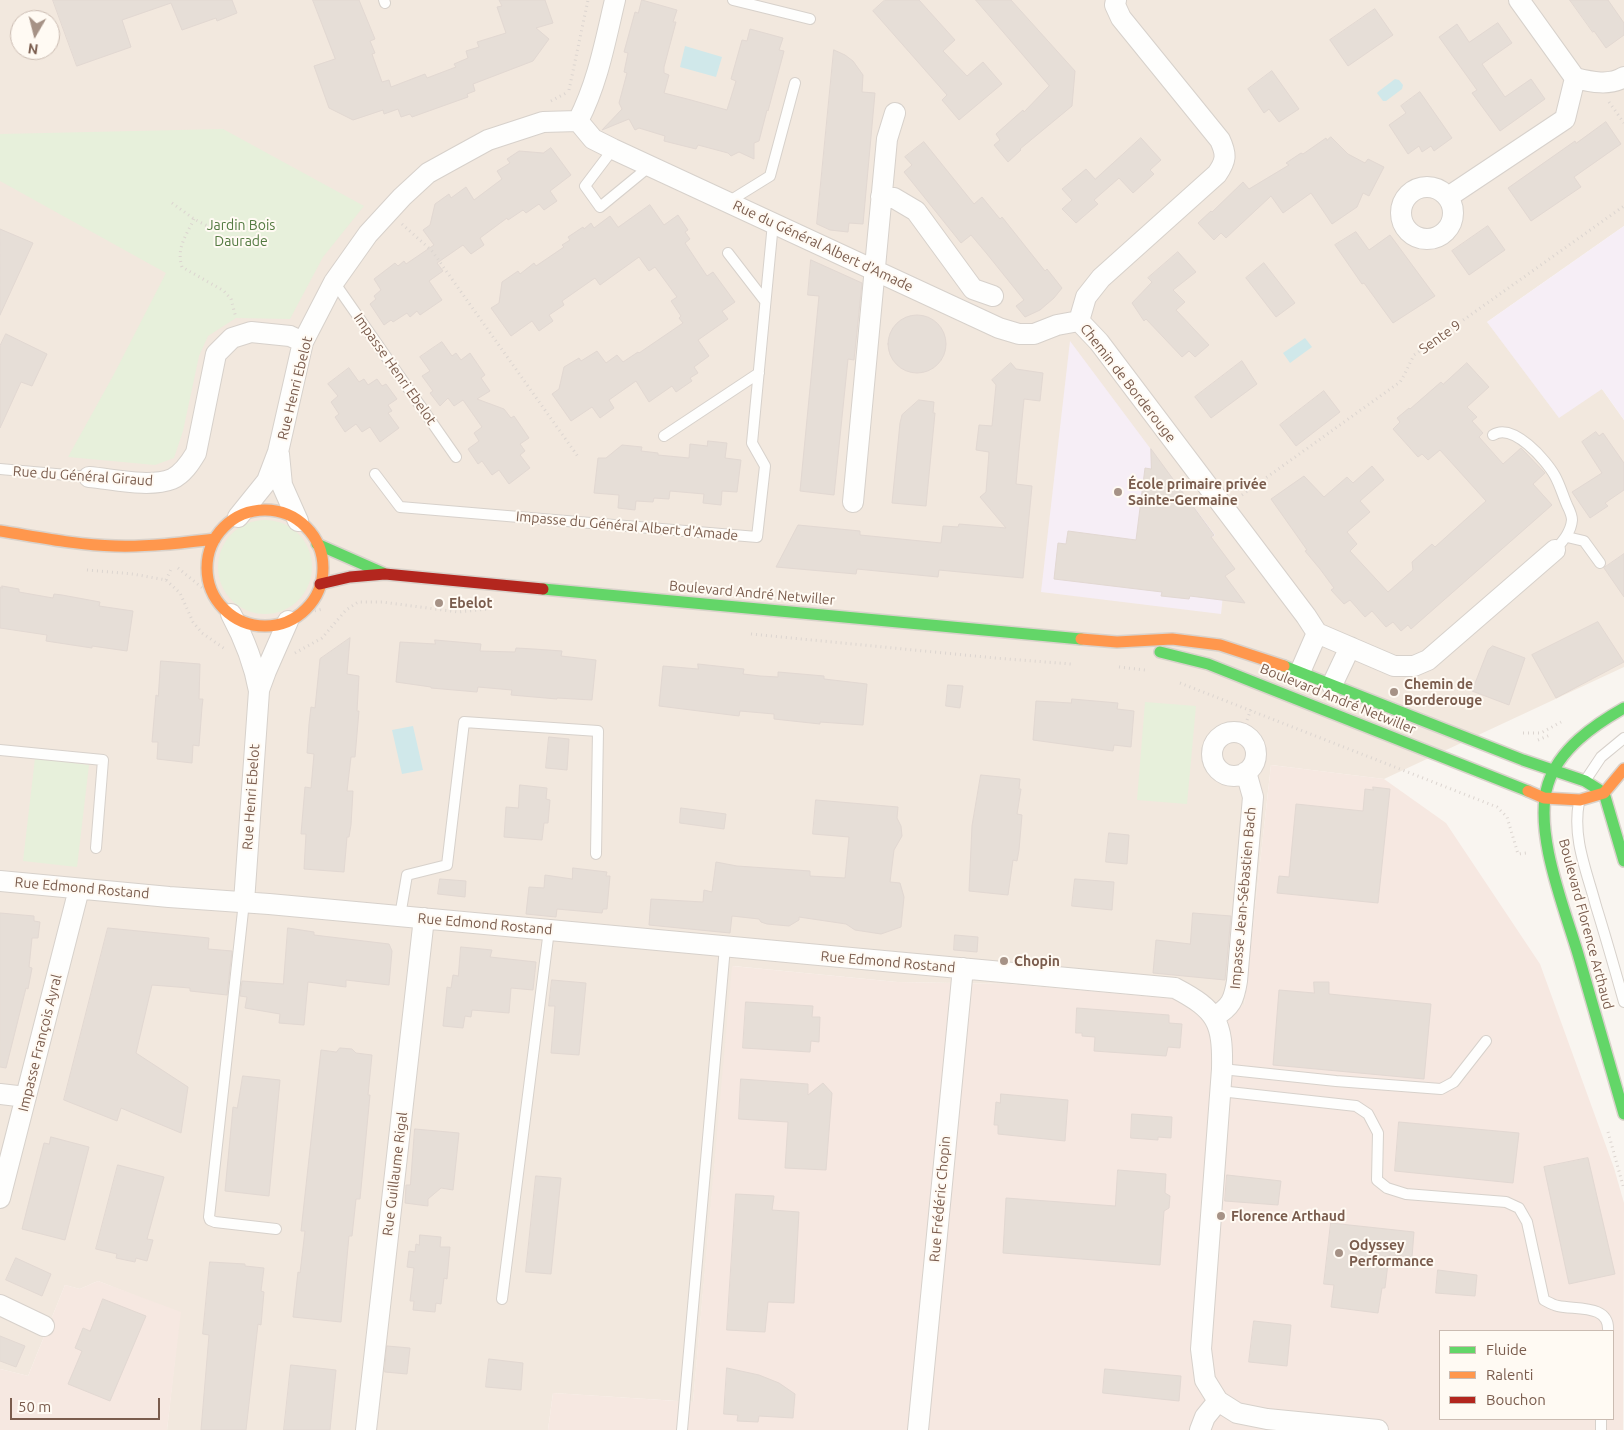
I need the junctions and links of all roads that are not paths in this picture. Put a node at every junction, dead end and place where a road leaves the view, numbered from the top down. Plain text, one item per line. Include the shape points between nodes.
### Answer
1 (615, 0) edge
2 (734, 0) edge
3 (1116, 0) edge
4 (1519, 0) edge
5 (810, 19) dead end
6 (1624, 77) edge
7 (1575, 78) junction
8 (796, 84) dead end
9 (895, 113) dead end
10 (578, 121) junction
11 (613, 149) junction
12 (650, 166) junction
13 (881, 197) junction
14 (1448, 197) dead end
15 (728, 202) junction
16 (773, 223) junction
17 (728, 253) dead end
18 (875, 270) junction
19 (334, 282) junction
20 (993, 296) dead end
21 (765, 301) junction
22 (1079, 321) junction
23 (304, 342) junction
24 (759, 374) junction
25 (1493, 435) dead end
26 (664, 436) dead end
27 (278, 452) junction
28 (456, 456) dead end
29 (0, 469) edge
30 (376, 474) dead end
31 (89, 477) joint
32 (853, 502) dead end
33 (238, 517) junction
34 (298, 521) junction
35 (0, 531) edge
36 (214, 539) junction
37 (1561, 543) junction
38 (317, 544) junction
39 (133, 546) junction
40 (166, 556) dead end
41 (1600, 563) dead end
42 (384, 574) junction
43 (320, 584) junction
44 (231, 614) junction
45 (288, 621) junction
46 (1318, 633) junction
47 (1117, 642) junction
48 (1350, 647) junction
49 (1300, 672) junction
50 (1332, 685) junction
51 (258, 692) junction
52 (1624, 708) edge
53 (1624, 738) edge
54 (0, 750) edge
55 (1624, 769) edge
56 (1554, 770) junction
57 (1246, 772) junction
58 (1585, 780) junction
59 (1604, 793) junction
60 (1544, 798) junction
61 (1580, 800) junction
62 (96, 848) dead end
63 (596, 854) dead end
64 (1624, 861) edge
65 (0, 881) edge
66 (80, 888) junction
67 (244, 902) junction
68 (400, 916) junction
69 (424, 918) junction
70 (549, 930) junction
71 (725, 946) junction
72 (962, 968) junction
73 (1624, 1002) edge
74 (1214, 1017) junction
75 (1486, 1041) dead end
76 (1222, 1069) junction
77 (1220, 1091) junction
78 (0, 1094) edge
79 (26, 1098) junction
80 (1624, 1114) edge
81 (0, 1198) edge
82 (276, 1229) dead end
83 (502, 1299) dead end
84 (0, 1305) edge
85 (44, 1326) dead end
86 (1608, 1330) edge
87 (1218, 1401) junction
88 (366, 1430) edge
89 (682, 1430) edge
90 (918, 1430) edge
91 (1200, 1430) edge
92 (1378, 1430) edge

1 - 10 street via 595,84
2 - 5 lane
3 - 22 street, Chemin de Borderouge via 1121,18 1220,140 1225,163 1217,174 1101,278 1086,297
4 - 7 street
6 - 7 street via 1596,83
7 - 14 street via 1565,119
8 - 15 lane via 770,176
9 - 13 street via 887,138
10 - 11 street, Rue du Général Albert d'Amade via 593,139
10 - 19 street, Rue Henri Ebelot via 543,122 488,140 428,173 368,234
11 - 12 street, Rue du Général Albert d'Amade
11 - 12 lane via 585,186 600,207
12 - 15 street, Rue du Général Albert d'Amade
13 - 18 street
13 - 20 street via 894,198 916,211 973,289
15 - 16 street, Rue du Général Albert d'Amade
16 - 18 street, Rue du Général Albert d'Amade
16 - 21 lane, Impasse du Général Albert d'Amade
17 - 21 lane
18 - 22 street, Rue du Général Albert d'Amade via 999,328 1019,334 1034,334
18 - 32 street
19 - 23 street, Rue Henri Ebelot
19 - 28 lane, Impasse Henri Ebelot
21 - 24 lane, Impasse du Général Albert d'Amade
22 - 46 street, Chemin de Borderouge via 1100,342
23 - 27 street, Rue Henri Ebelot
23 - 31 street, Rue du Général Giraud via 290,336 251,332 232,338 216,354 196,453 187,467 173,478 153,483
24 - 26 lane
24 - 30 lane, Impasse du Général Albert d'Amade via 752,443 765,466 757,537 400,508
25 - 37 lane via 1506,432 1518,436 1554,475 1572,518
27 - 33 street, Rue Henri Ebelot via 267,481
27 - 34 street, Rue Henri Ebelot via 282,485
29 - 31 lane, Rue du Général Giraud
33 - 34 main road via 249,512 270,510
33 - 36 main road
34 - 38 main road
35 - 39 main road via 100,545
36 - 39 main road
36 - 44 main road via 203,572 216,600
37 - 41 lane via 1584,541
37 - 48 street via 1428,660 1414,666 1394,666
38 - 42 main road, Boulevard André Netwiller
38 - 43 main road via 322,560
39 - 40 main road
42 - 43 main road, Boulevard André Netwiller via 350,576
42 - 47 main road, Boulevard André Netwiller
43 - 45 main road via 312,602
44 - 45 main road via 258,625
44 - 51 street, Rue Henri Ebelot via 251,655
45 - 51 street, Rue Henri Ebelot
46 - 48 street
46 - 49 street
47 - 49 main road, Boulevard André Netwiller via 1172,639 1220,645
47 - 60 main road, Boulevard André Netwiller via 1208,664
48 - 50 street
49 - 50 main road, Boulevard André Netwiller
50 - 56 main road, Boulevard André Netwiller
51 - 67 street, Rue Henri Ebelot
52 - 56 main road via 1582,736
53 - 58 lane via 1612,746
54 - 62 lane via 103,760
55 - 59 main road
56 - 58 main road, Boulevard André Netwiller
56 - 60 main road
57 - 57 street via 1224,774 1214,763 1212,749 1220,737 1227,733 1247,737 1254,748 1254,761
57 - 74 street, Impasse Jean-Sébastien Bach via 1253,796 1237,981 1234,996 1226,1010
58 - 59 main road, Boulevard André Netwiller
58 - 61 lane
59 - 61 main road, Boulevard André Netwiller
59 - 64 main road
60 - 61 main road, Boulevard André Netwiller
60 - 80 main road, Boulevard Florence Arthaud via 1550,857
61 - 73 lane, Boulevard Florence Arthaud via 1577,830 1583,859
63 - 68 lane via 598,731 464,722 447,865 407,875
65 - 66 street, Rue Edmond Rostand
66 - 67 street, Rue Edmond Rostand
66 - 79 street, Impasse François Ayral
67 - 68 street, Rue Edmond Rostand
67 - 82 lane via 209,1217 215,1222
68 - 69 street, Rue Edmond Rostand
69 - 70 street, Rue Edmond Rostand
69 - 88 street, Rue Guillaume Rigal
70 - 71 street, Rue Edmond Rostand
70 - 83 lane
71 - 72 street, Rue Edmond Rostand
71 - 89 lane
72 - 74 street, Rue Edmond Rostand via 1175,988 1198,1000
72 - 90 street, Rue Frédéric Chopin
74 - 76 street, Rue Edmond Rostand via 1222,1044
75 - 76 lane via 1454,1082 1441,1089
76 - 77 street, Rue Edmond Rostand
77 - 86 lane via 1356,1106 1368,1114 1378,1133 1378,1180 1387,1188 1406,1194 1506,1202 1519,1208 1527,1222 1544,1300 1556,1306 1595,1310 1604,1317
77 - 87 street, Rue Edmond Rostand via 1201,1349 1205,1380
78 - 79 street
79 - 81 street, Impasse François Ayral
84 - 85 street
87 - 91 street via 1205,1417
87 - 92 street, Rue Edmond Rostand via 1237,1413 1267,1419

